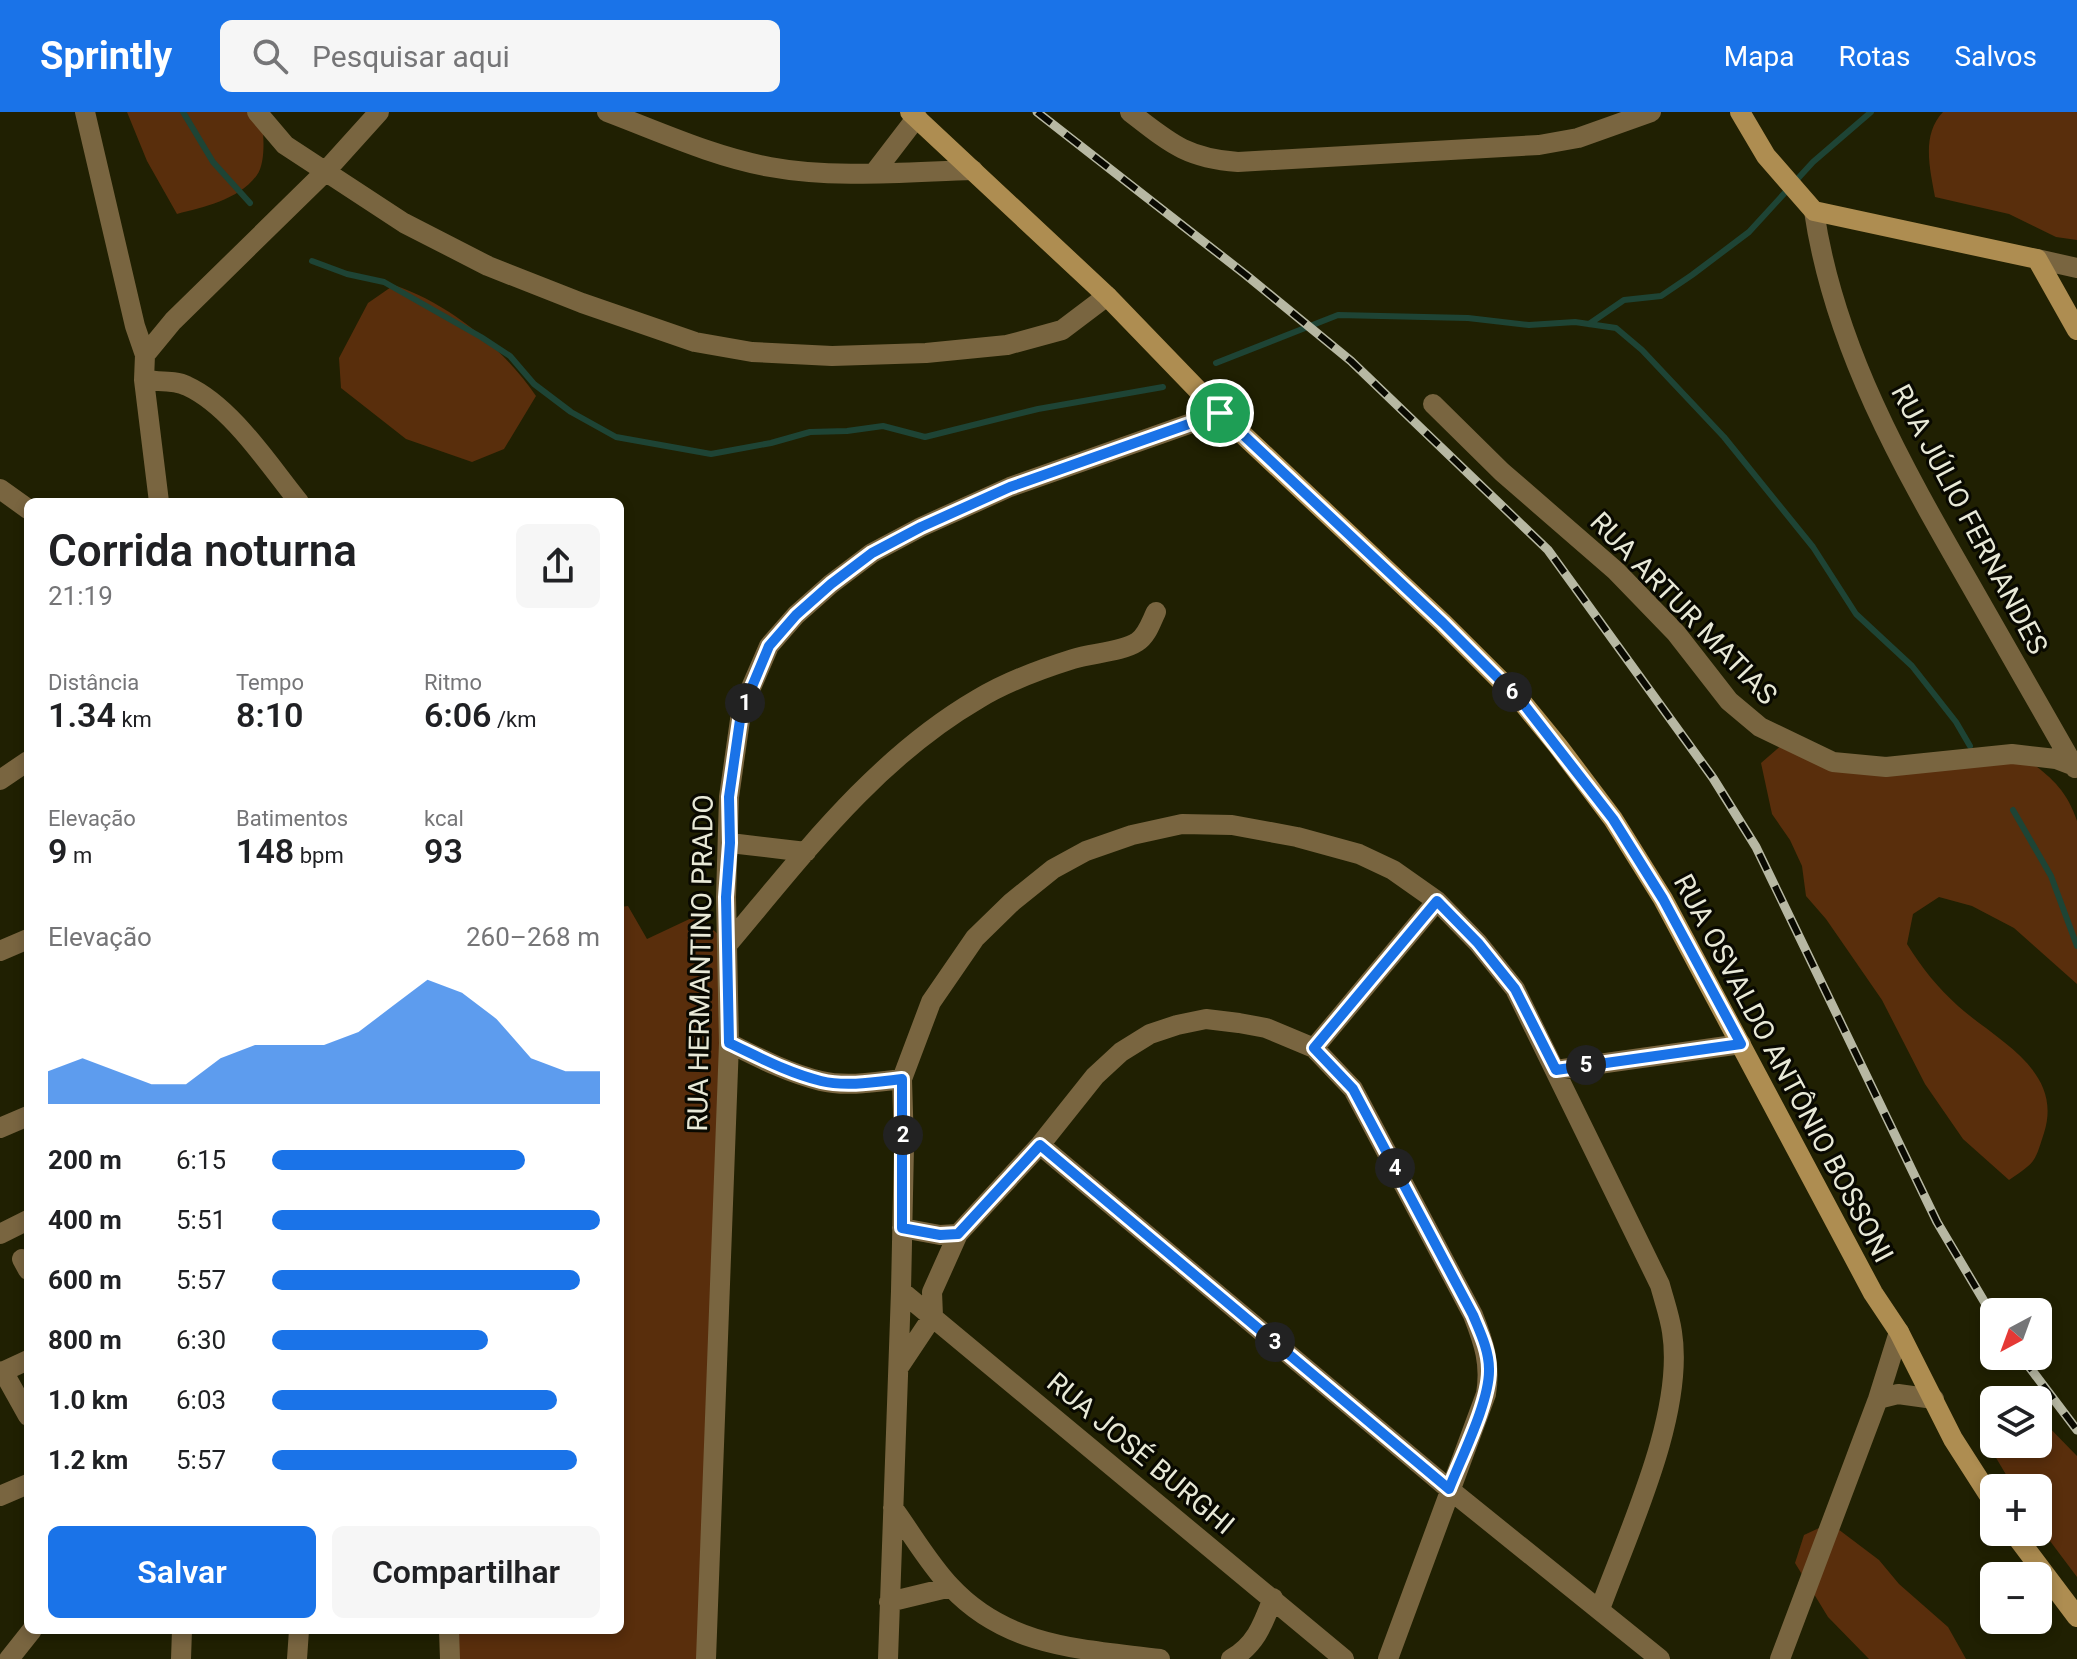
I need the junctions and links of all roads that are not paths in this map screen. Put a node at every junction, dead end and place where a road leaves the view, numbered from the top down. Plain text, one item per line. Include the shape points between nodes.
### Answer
1 (85, 112) edge
2 (257, 112) edge
3 (379, 112) edge
4 (607, 112) edge
5 (1130, 112) edge
6 (1651, 112) edge
7 (1740, 112) edge
8 (914, 115) edge
9 (973, 170) junction
10 (324, 173) junction
11 (874, 173) junction
12 (1807, 204) junction
13 (2037, 259) junction
14 (2077, 268) edge
15 (1107, 296) junction
16 (2077, 330) edge
17 (145, 355) junction
18 (144, 380) junction
19 (1433, 404) dead end
20 (1220, 413) junction
21 (0, 489) edge
22 (159, 498) edge
23 (296, 498) edge
24 (24, 506) edge
25 (1156, 612) dead end
26 (24, 764) edge
27 (2076, 769) edge
28 (0, 780) edge
29 (730, 843) junction
30 (806, 852) junction
31 (1437, 901) junction
32 (24, 941) edge
33 (728, 944) junction
34 (0, 951) edge
35 (729, 1043) junction
36 (1741, 1044) junction
37 (1314, 1048) junction
38 (1556, 1070) junction
39 (902, 1079) junction
40 (24, 1118) edge
41 (0, 1128) edge
42 (1040, 1145) junction
43 (24, 1222) edge
44 (902, 1228) junction
45 (0, 1234) edge
46 (958, 1234) junction
47 (901, 1291) junction
48 (933, 1316) junction
49 (1899, 1332) junction
50 (24, 1362) edge
51 (896, 1370) junction
52 (2, 1372) edge
53 (1878, 1399) junction
54 (1934, 1399) junction
55 (24, 1409) edge
56 (1980, 1481) edge
57 (24, 1486) edge
58 (1449, 1489) junction
59 (0, 1496) edge
60 (893, 1508) junction
61 (2024, 1546) edge
62 (951, 1587) junction
63 (1273, 1598) junction
64 (889, 1602) junction
65 (1600, 1609) junction
66 (2077, 1617) edge
67 (29, 1634) edge
68 (182, 1634) edge
69 (299, 1634) edge
70 (449, 1634) edge
71 (9, 1659) edge
72 (181, 1659) edge
73 (297, 1659) edge
74 (450, 1659) edge
75 (706, 1659) edge
76 (888, 1659) edge
77 (1160, 1659) edge
78 (1231, 1659) edge
79 (1344, 1659) edge
80 (1388, 1659) edge
81 (1660, 1659) edge
82 (1780, 1659) edge

1 - 17 street
2 - 10 street via 285,145
3 - 10 street
4 - 11 street via 750,163
5 - 6 street via 1178,149 1238,162 1539,145 1578,138
7 - 12 street via 1771,163
8 - 9 street, RUA OSVALDO ANTÔNIO BOSSONI
8 - 11 street
9 - 11 street
9 - 15 street, RUA OSVALDO ANTÔNIO BOSSONI
10 - 15 street via 404,223 488,266 695,342 752,352 848,356 1007,345 1062,330
10 - 17 street
12 - 13 street
12 - 27 street, RUA JÚLIO FERNANDES via 1849,349 1910,479
13 - 14 street
13 - 16 street
15 - 20 street, RUA OSVALDO ANTÔNIO BOSSONI
17 - 18 street
18 - 22 street
18 - 23 street via 185,384 215,405
19 - 27 street, RUA ARTUR MATIAS via 1616,571 1676,633 1729,701 1760,727 1833,762 1886,767 2012,754 2056,759
20 - 29 street, RUA HERMANTINO PRADO via 1010,487 921,527 872,553 796,615 769,646 741,713 729,797
20 - 36 street, RUA OSVALDO ANTÔNIO BOSSONI via 1522,702 1613,819
21 - 24 street
25 - 30 street via 1135,644 1032,674 980,697 942,722 892,761
26 - 28 street
29 - 30 street
29 - 33 street, RUA HERMANTINO PRADO
30 - 33 street
31 - 37 street
31 - 38 street via 1515,989
31 - 39 street via 1359,854 1297,837 1232,825 1182,824 1132,835 1053,869 975,938 931,1002
32 - 34 street
33 - 35 street, RUA HERMANTINO PRADO
35 - 39 street via 823,1082
35 - 75 street, RUA HERMANTINO PRADO
36 - 38 street
36 - 49 street, RUA OSVALDO ANTÔNIO BOSSONI via 1873,1293
37 - 42 street via 1266,1028 1206,1019 1150,1034 1095,1076
37 - 58 street via 1353,1089 1487,1350 1486,1394
38 - 65 street via 1660,1285 1673,1334 1670,1409
39 - 44 street
40 - 41 street
42 - 46 street
42 - 58 street
43 - 45 street
44 - 46 street
44 - 47 street
46 - 48 street via 932,1292
47 - 48 street, RUA JOSÉ BURGHI
47 - 51 street
48 - 51 street
48 - 63 street, RUA JOSÉ BURGHI
49 - 53 street
49 - 54 street, RUA OSVALDO ANTÔNIO BOSSONI
50 - 52 street
51 - 60 street
52 - 55 street
53 - 54 street via 1898,1394
53 - 82 street
54 - 56 street, RUA OSVALDO ANTÔNIO BOSSONI
57 - 59 street
58 - 65 street
58 - 80 street
60 - 62 street
60 - 64 street
61 - 66 street
62 - 64 street
62 - 77 street via 1001,1627 1035,1640
63 - 78 street via 1259,1635
63 - 79 street, RUA JOSÉ BURGHI
64 - 76 street
65 - 81 street
67 - 71 street
68 - 72 street
69 - 73 street
70 - 74 street

